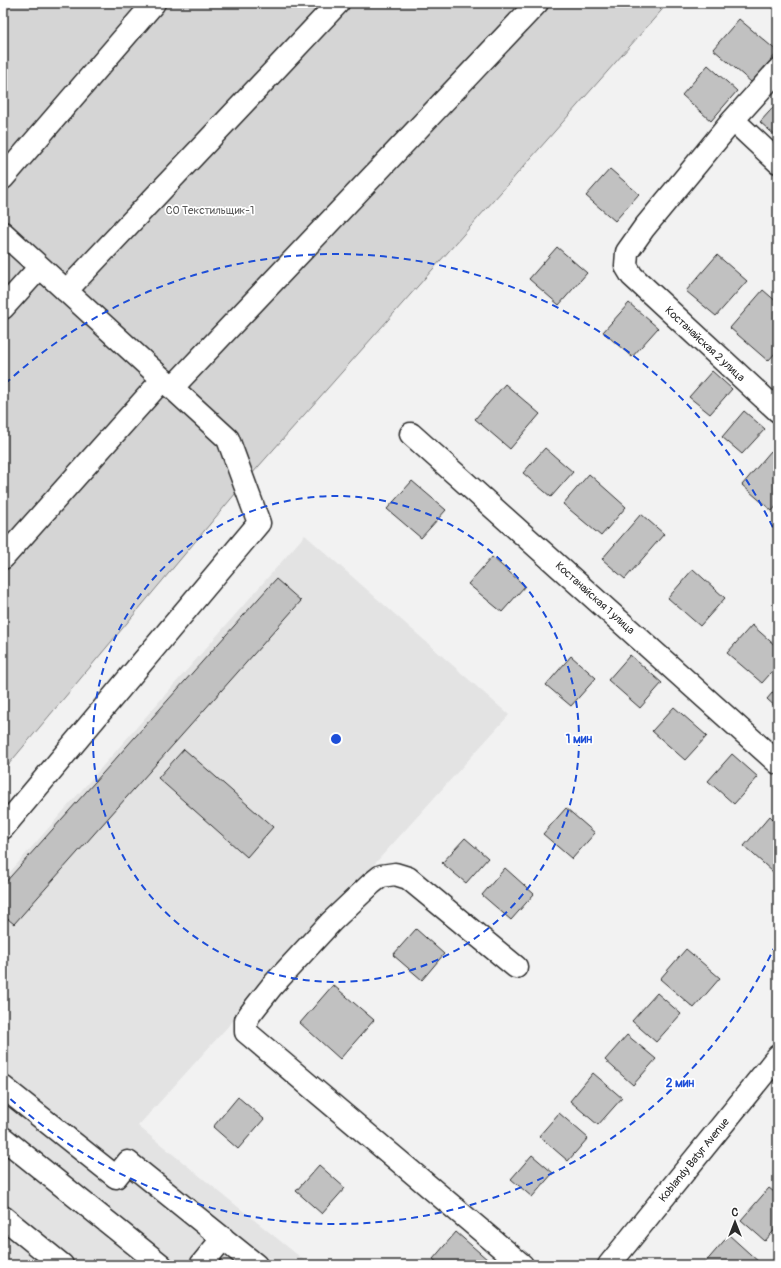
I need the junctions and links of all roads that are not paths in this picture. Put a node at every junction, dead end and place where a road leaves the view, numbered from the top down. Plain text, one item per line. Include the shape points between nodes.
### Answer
1 (154, 3) edge
2 (338, 3) edge
3 (537, 3) edge
4 (778, 70) edge
5 (733, 120) junction
6 (778, 162) edge
7 (3, 178) edge
8 (3, 234) edge
9 (40, 267) junction
10 (66, 291) junction
11 (3, 308) edge
12 (167, 383) junction
13 (778, 411) edge
14 (411, 434) dead end
15 (3, 558) edge
16 (778, 762) edge
17 (3, 828) edge
18 (516, 967) dead end
19 (778, 1056) edge
20 (3, 1086) edge
21 (3, 1138) edge
22 (3, 1217) edge
23 (223, 1238) junction
24 (62, 1265) edge
25 (161, 1265) edge
26 (201, 1265) edge
27 (256, 1265) edge
28 (522, 1265) edge
29 (610, 1265) edge

1 - 7 street
2 - 10 street
3 - 12 street
4 - 5 street
5 - 6 street
5 - 13 street, Костанайская 2 улица via 644,228 627,252 626,266 632,276
8 - 9 street
9 - 10 street
9 - 11 street
10 - 12 street
12 - 15 street
12 - 17 street via 228,439 260,523
14 - 16 street, Костанайская 1 улица
18 - 28 street via 408,878 395,874 381,876 332,922 272,986 246,1020 246,1032
19 - 29 street, Koblandy Batyr Avenue
20 - 23 street via 116,1177 128,1162
21 - 25 street
22 - 24 street
23 - 26 street
23 - 27 street

